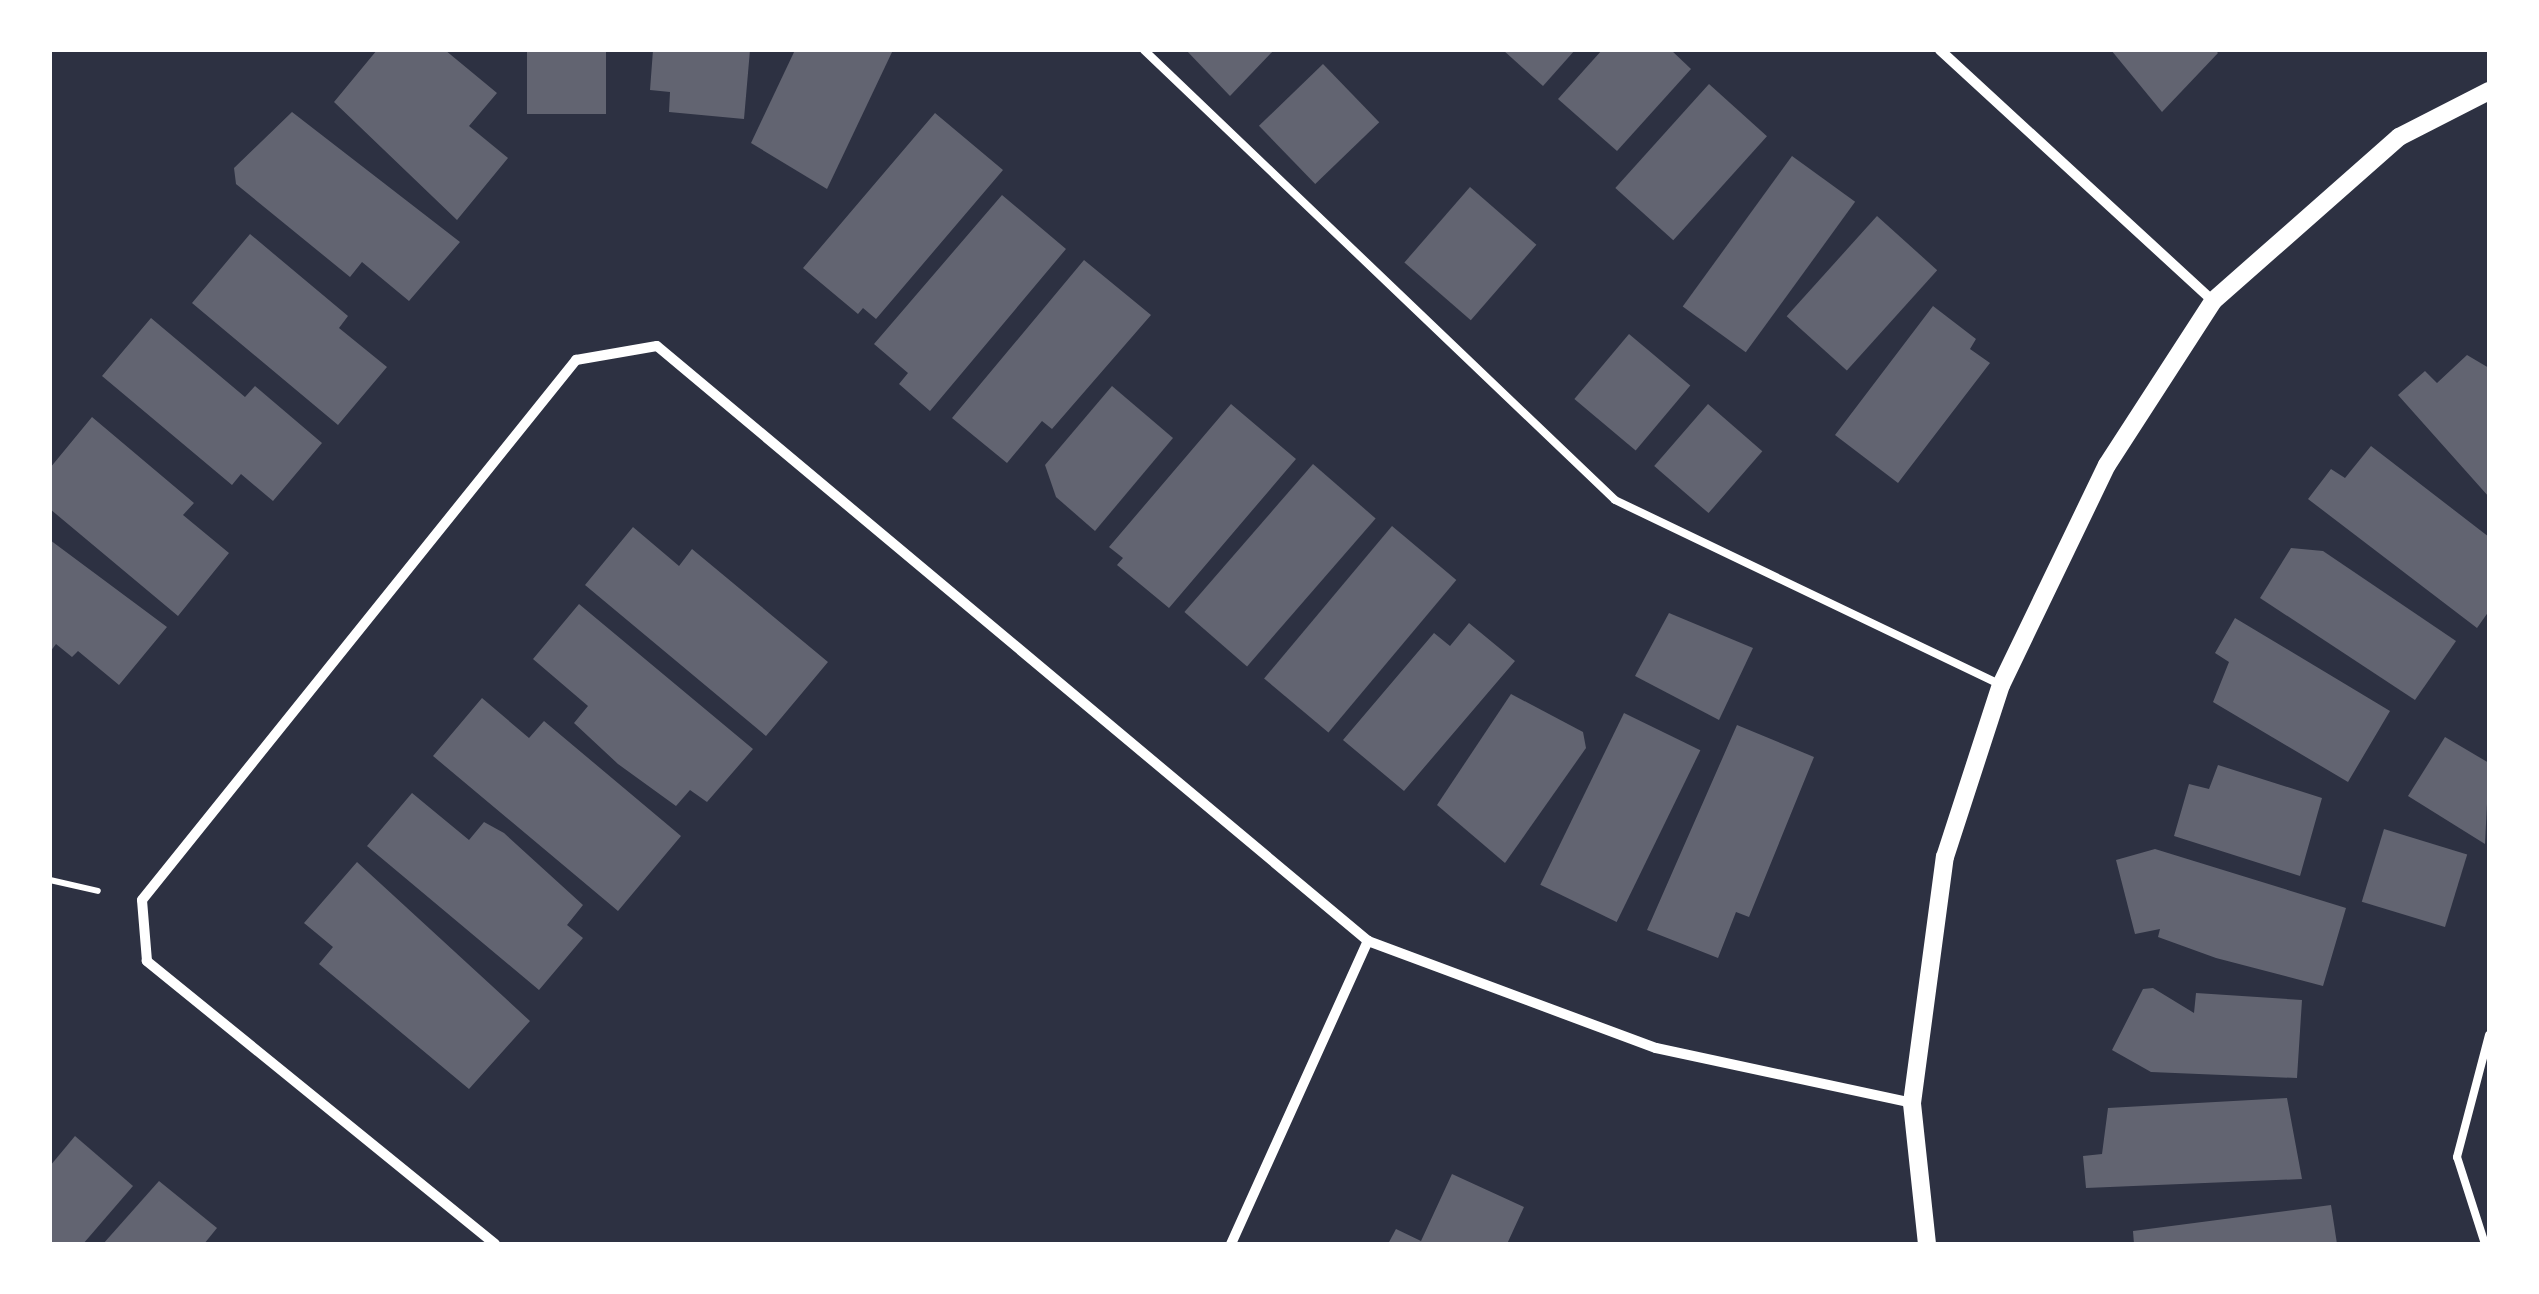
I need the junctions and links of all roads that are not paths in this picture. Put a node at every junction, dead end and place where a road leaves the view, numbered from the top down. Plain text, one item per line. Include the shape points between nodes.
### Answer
1 (1144, 50) edge
2 (1940, 50) edge
3 (2489, 91) edge
4 (2214, 301) junction
5 (2001, 685) junction
6 (1368, 941) junction
7 (2489, 1035) edge
8 (1912, 1103) junction
9 (495, 1244) edge
10 (1231, 1244) edge
11 (1928, 1244) edge
12 (2485, 1244) edge

1 - 5 lane via 1615,500
2 - 4 street
3 - 4 street via 2400,137
4 - 5 street via 2108,465
5 - 8 street via 1944,857
6 - 8 street via 1656,1048
6 - 9 street via 657,346 576,360 142,900 147,961
6 - 10 street
7 - 12 lane via 2457,1157
8 - 11 street

